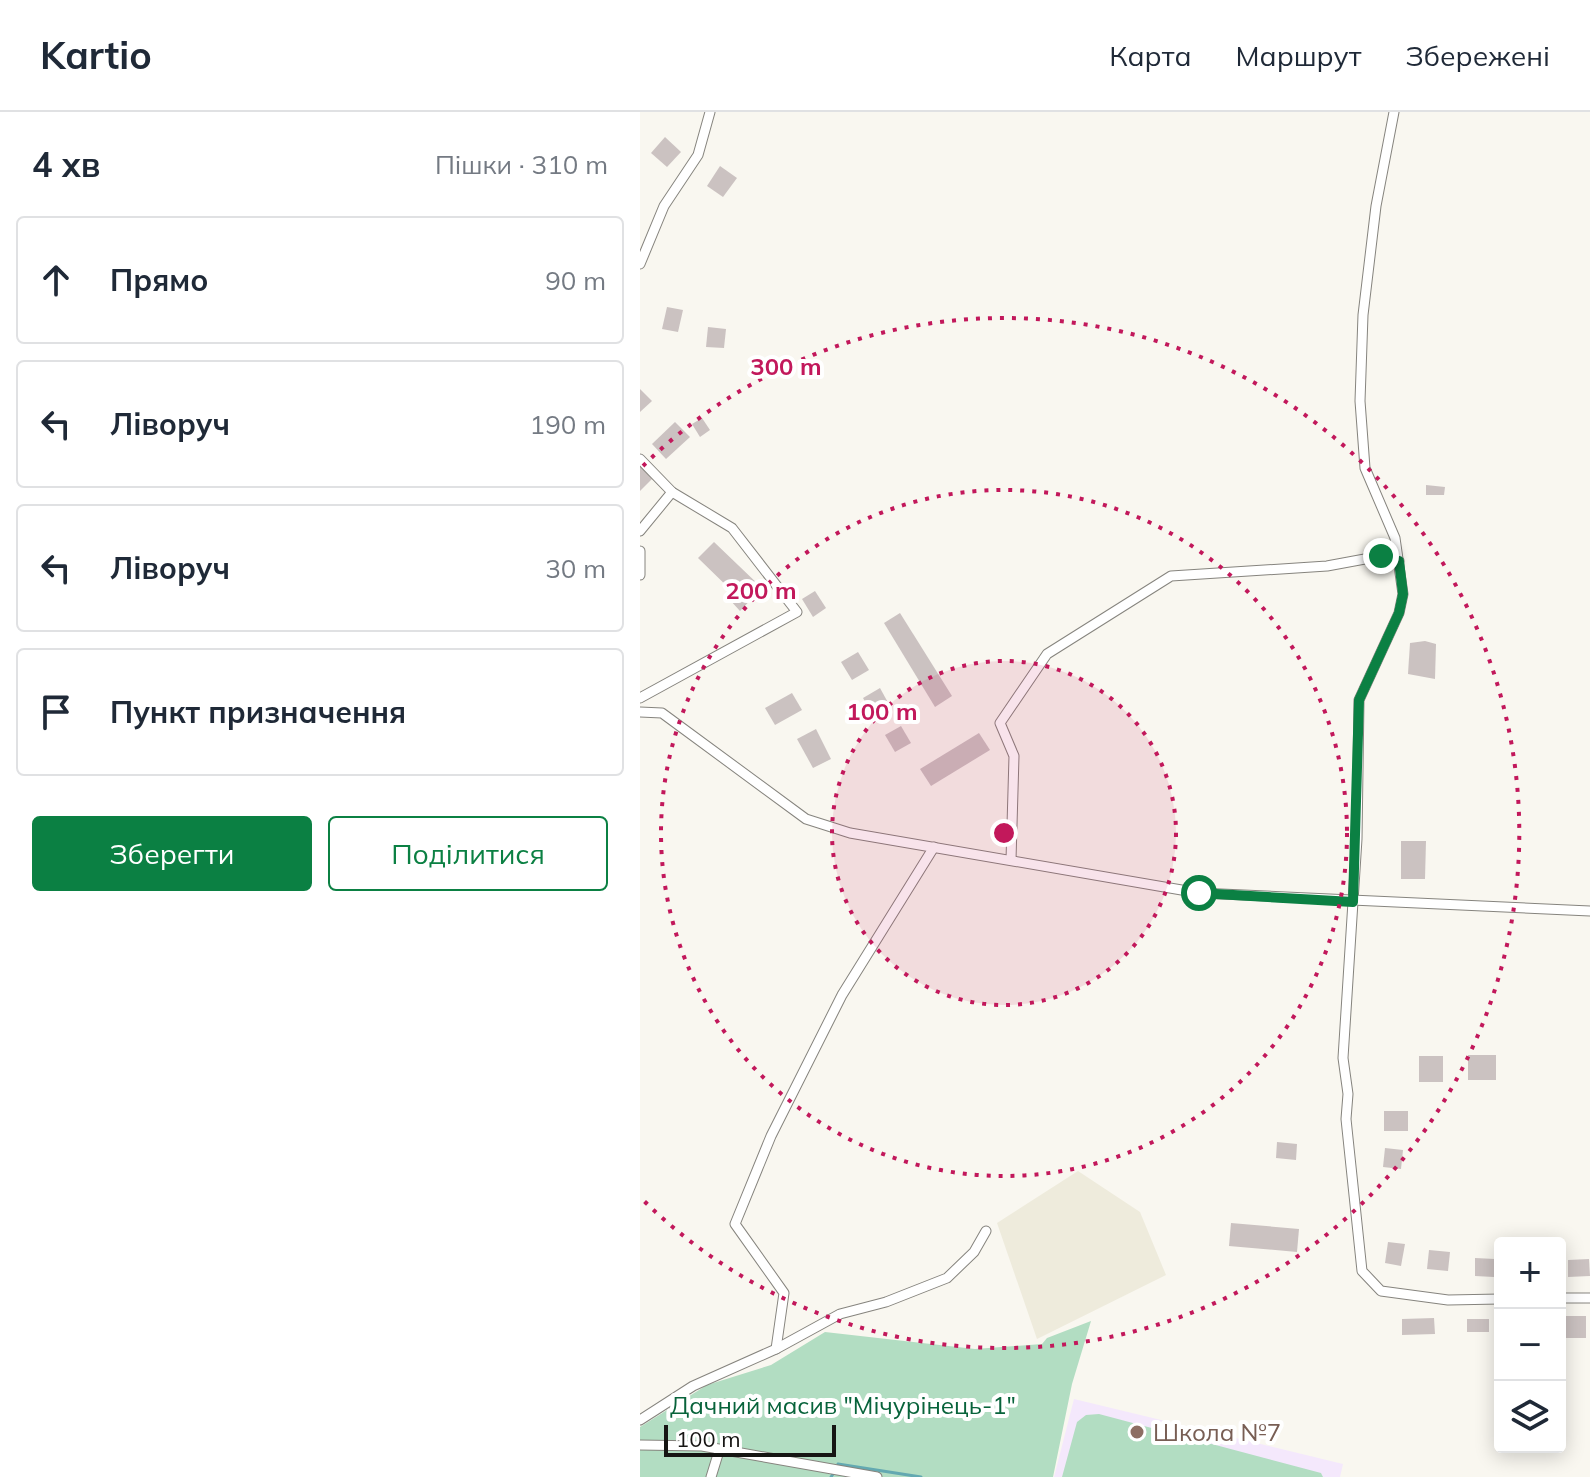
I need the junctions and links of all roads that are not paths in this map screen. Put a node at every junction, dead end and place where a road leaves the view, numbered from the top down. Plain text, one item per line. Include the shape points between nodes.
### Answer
1 (710, 112) edge
2 (1394, 112) edge
3 (640, 264) edge
4 (640, 459) edge
5 (672, 492) junction
6 (642, 530) edge
7 (640, 543) edge
8 (640, 551) edge
9 (1399, 561) junction
10 (640, 575) edge
11 (640, 698) edge
12 (640, 712) edge
13 (934, 847) junction
14 (1015, 860) junction
15 (1353, 902) junction
16 (1590, 911) edge
17 (986, 1231) dead end
18 (1566, 1298) edge
19 (1590, 1298) edge
20 (1494, 1299) edge
21 (776, 1349) junction
22 (640, 1420) edge
23 (640, 1445) edge
24 (719, 1451) junction
25 (711, 1477) edge
26 (877, 1477) edge

1 - 3 street via 698,155 664,206
2 - 9 street via 1376,206 1360,401 1365,468 1395,538
4 - 5 street
5 - 6 street
5 - 11 street via 732,528 797,612
6 - 7 street
8 - 10 street
9 - 14 street via 1381,556 1327,566 1171,576 1047,654 1000,723 1014,756
9 - 15 street via 1399,613 1359,700
12 - 13 street via 662,713 806,819 850,833
13 - 14 street
13 - 21 street via 842,995 771,1136 735,1224 784,1293
14 - 15 street via 1199,893
15 - 16 street
15 - 20 street via 1343,1058 1362,1271 1381,1291 1448,1300
17 - 21 street via 974,1252 947,1278 840,1314
18 - 19 street
21 - 22 street via 693,1386
23 - 24 street via 678,1443
24 - 25 street
24 - 26 street

